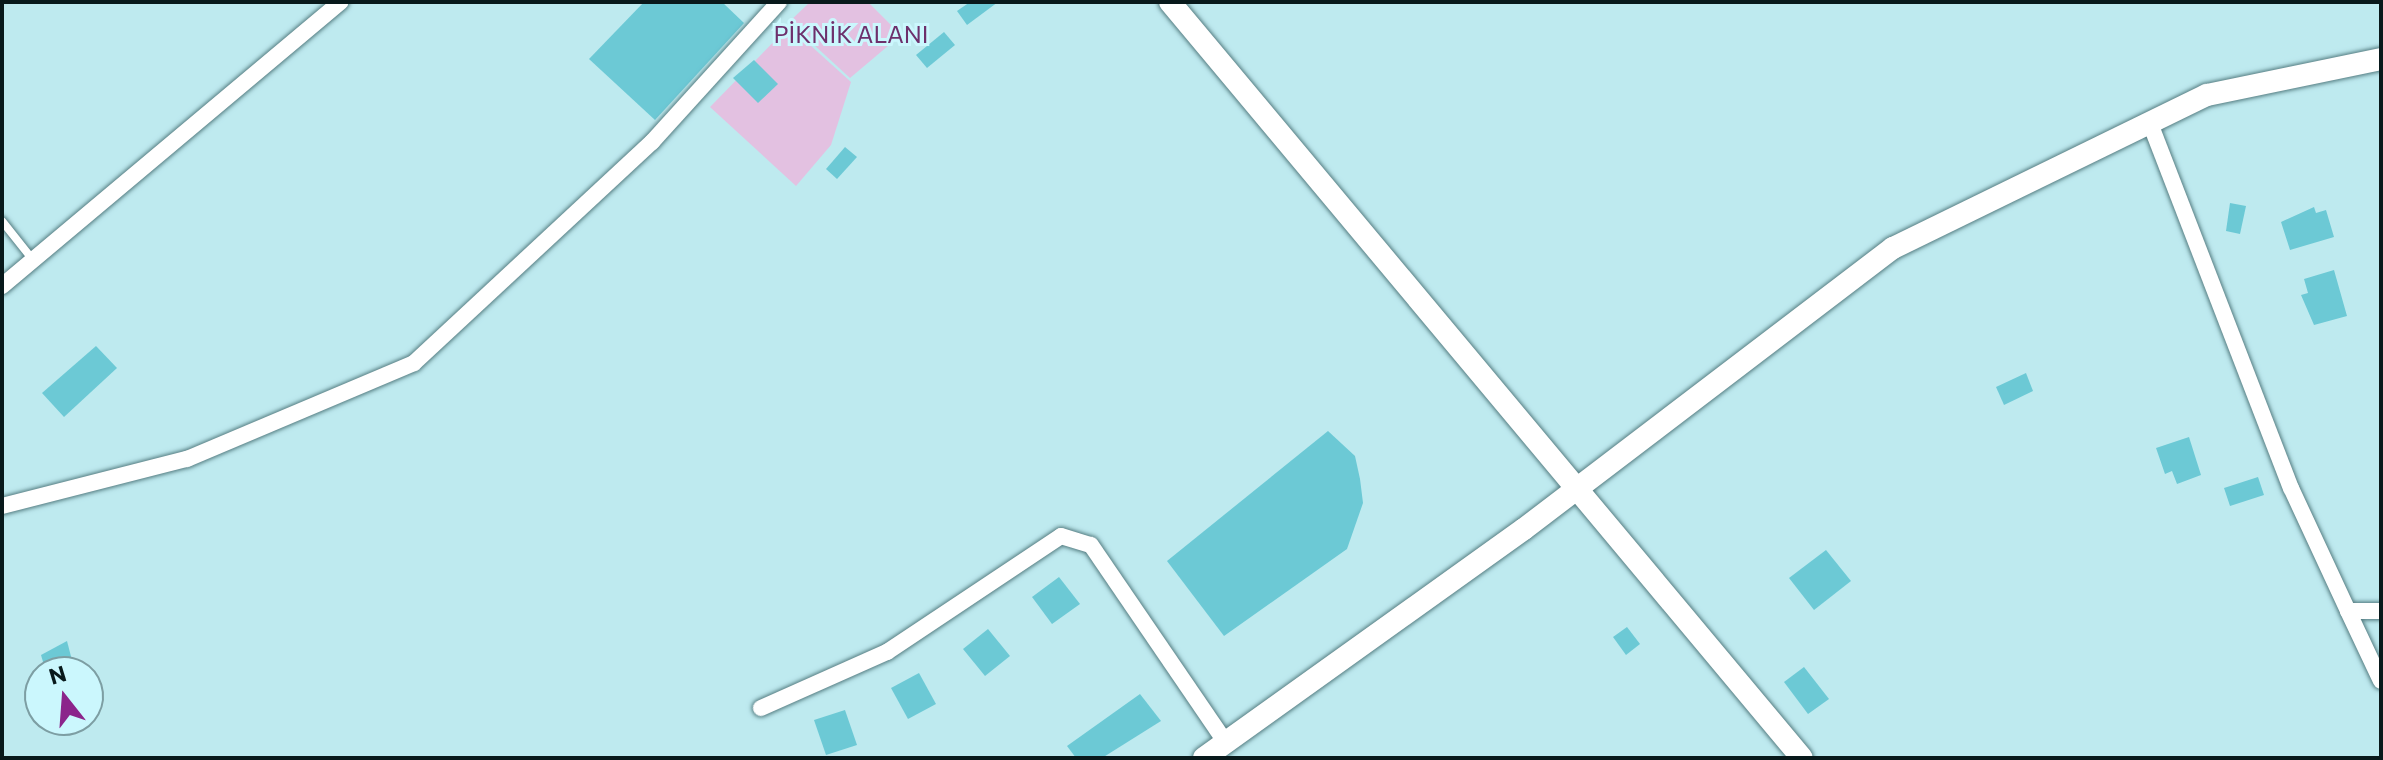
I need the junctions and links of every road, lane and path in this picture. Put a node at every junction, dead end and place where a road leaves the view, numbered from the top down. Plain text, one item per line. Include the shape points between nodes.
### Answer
1 (341, 2) edge
2 (1170, 2) edge
3 (769, 5) edge
4 (2381, 59) edge
5 (2150, 123) junction
6 (2, 221) edge
7 (33, 260) junction
8 (2, 286) edge
9 (1578, 489) junction
10 (2, 506) edge
11 (2348, 611) junction
12 (2381, 611) edge
13 (2381, 681) edge
14 (761, 708) dead end
15 (1226, 743) junction
16 (1204, 758) edge
17 (1802, 758) edge

1 - 7 street
2 - 9 street
3 - 10 street via 652,142 414,363 179,462
4 - 5 street via 2207,95
5 - 9 street via 1893,248
5 - 11 street via 2291,488
6 - 7 lane
7 - 8 street
9 - 15 street
9 - 17 street
11 - 12 street
11 - 13 street
14 - 15 street via 887,652 1061,536 1091,545
15 - 16 street

